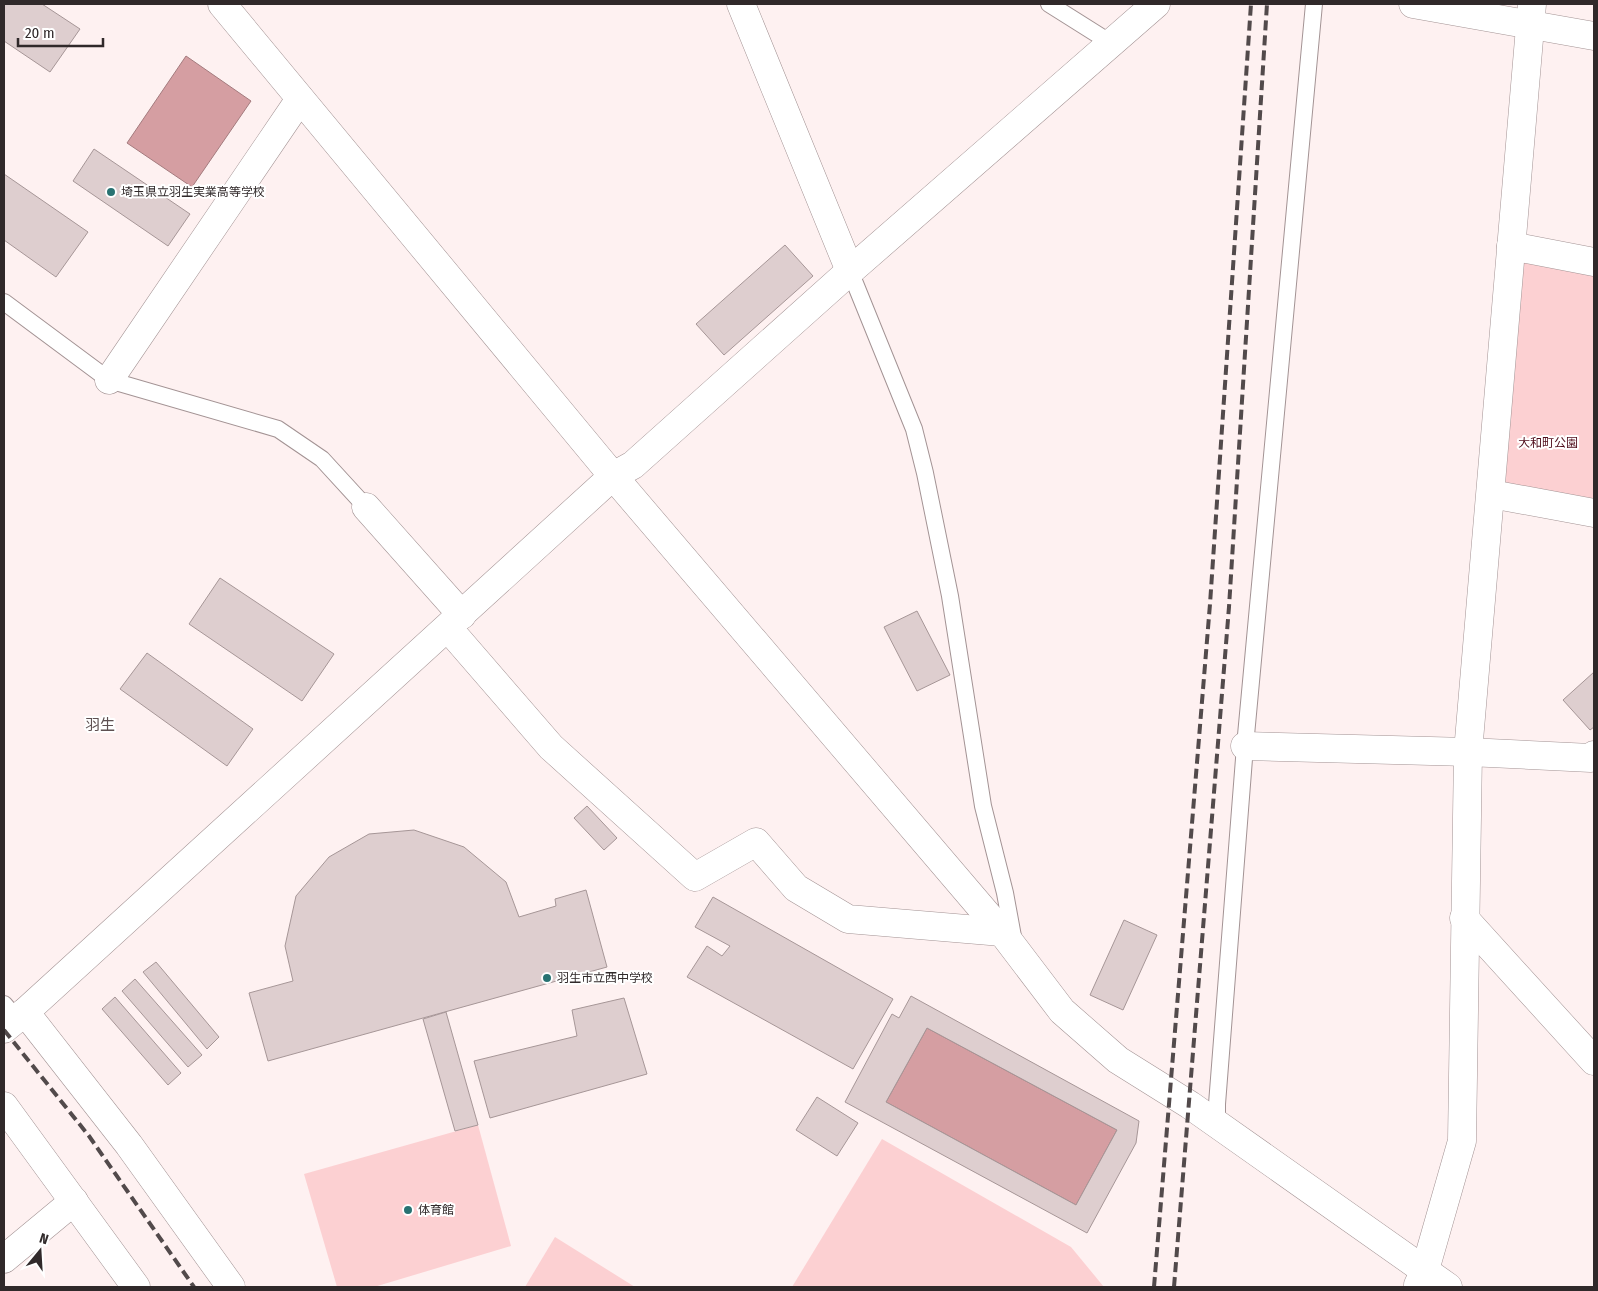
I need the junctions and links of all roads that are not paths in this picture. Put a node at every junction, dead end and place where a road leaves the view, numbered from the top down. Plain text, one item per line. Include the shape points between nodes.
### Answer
1 (222, 4) edge
2 (741, 4) edge
3 (1049, 4) edge
4 (1156, 4) edge
5 (1314, 4) edge
6 (1413, 4) edge
7 (1531, 14) edge
8 (1594, 36) edge
9 (1111, 43) junction
10 (300, 99) junction
11 (1511, 246) junction
12 (1594, 262) edge
13 (850, 271) junction
14 (4, 302) edge
15 (108, 380) junction
16 (612, 476) junction
17 (1491, 494) junction
18 (366, 507) joint
19 (1594, 513) edge
20 (455, 622) junction
21 (1245, 746) junction
22 (1468, 752) junction
23 (1593, 759) edge
24 (1464, 918) junction
25 (1008, 940) junction
26 (12, 1016) edge
27 (1594, 1062) edge
28 (4, 1106) edge
29 (1217, 1124) junction
30 (74, 1202) junction
31 (4, 1259) edge
32 (1421, 1279) edge
33 (136, 1287) edge
34 (231, 1287) edge
35 (1448, 1287) edge

1 - 10 street
2 - 13 street
3 - 9 lane
4 - 9 street
5 - 21 lane
6 - 7 street
7 - 8 street
7 - 11 street
9 - 13 street
10 - 15 street
10 - 16 street
11 - 12 street
11 - 17 street
13 - 16 street via 633,465
13 - 25 lane via 914,429 925,474 950,596 983,806 1005,893
14 - 15 lane
15 - 18 lane via 278,429 322,459
16 - 20 street
16 - 25 street
17 - 19 street
17 - 22 street
18 - 20 street
20 - 25 street via 551,747 695,877 756,842 796,888 848,919
20 - 26 street
21 - 22 street
21 - 29 lane
22 - 23 street
22 - 24 street
24 - 27 street
24 - 32 street via 1462,1141
25 - 29 street via 1069,1017 1118,1060
26 - 34 street via 129,1145
28 - 30 street
29 - 32 street
30 - 31 street
30 - 33 street
32 - 35 street

